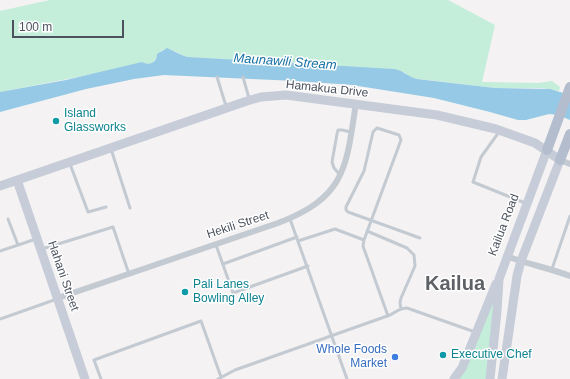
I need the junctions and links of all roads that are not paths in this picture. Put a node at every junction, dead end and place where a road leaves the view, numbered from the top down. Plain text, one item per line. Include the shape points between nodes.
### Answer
1 (217, 77) dead end
2 (243, 78) dead end
3 (569, 90) edge
4 (249, 100) junction
5 (356, 104) junction
6 (227, 108) junction
7 (500, 131) junction
8 (351, 132) junction
9 (570, 134) edge
10 (111, 148) junction
11 (547, 150) junction
12 (70, 162) junction
13 (565, 162) edge
14 (340, 175) junction
15 (17, 180) junction
16 (0, 186) edge
17 (526, 204) junction
18 (106, 207) dead end
19 (130, 208) dead end
20 (570, 216) edge
21 (290, 218) junction
22 (8, 219) dead end
23 (371, 220) junction
24 (367, 231) junction
25 (37, 238) junction
26 (420, 238) dead end
27 (298, 239) junction
28 (364, 240) junction
29 (216, 244) junction
30 (18, 245) junction
31 (41, 249) junction
32 (0, 251) edge
33 (506, 256) junction
34 (521, 261) junction
35 (223, 264) junction
36 (308, 266) junction
37 (552, 269) junction
38 (129, 274) junction
39 (570, 276) edge
40 (499, 279) junction
41 (58, 298) junction
42 (401, 309) junction
43 (388, 316) junction
44 (0, 319) edge
45 (477, 332) junction
46 (332, 336) junction
47 (220, 378) edge
48 (85, 379) edge
49 (101, 379) edge
50 (347, 379) edge
51 (454, 379) edge
52 (490, 379) edge
53 (502, 379) edge

1 - 6 lane
2 - 4 lane
3 - 11 main road, Kailua Road
4 - 5 main road, Hamakua Drive via 286,95
4 - 6 main road, Hamakua Drive
5 - 7 main road, Hamakua Drive via 437,115
5 - 8 street, Hekili Street
6 - 10 main road, Hamakua Drive
7 - 11 main road, Hamakua Drive
7 - 17 lane via 481,157 473,182
8 - 14 street, Hekili Street via 347,160
8 - 14 lane via 338,130 332,162
9 - 13 main road
10 - 12 main road, Hamakua Drive
10 - 19 lane
11 - 13 main road, Hamakua Drive
11 - 17 main road, Kailua Road
12 - 15 main road, Hamakua Drive
12 - 18 lane via 88,212
13 - 34 main road
14 - 21 street, Hekili Street via 324,197 304,213
15 - 16 main road, Hamakua Drive
15 - 25 main road, Hahani Street
17 - 33 main road, Kailua Road
20 - 37 lane
21 - 27 lane
21 - 29 street, Hekili Street
22 - 30 lane
23 - 23 lane via 401,138 379,128 373,132 364,170 346,208 348,212
23 - 24 lane
23 - 26 lane
24 - 28 lane
24 - 42 lane via 407,248 414,255 415,266 401,298
25 - 30 lane
25 - 31 main road, Hahani Street
27 - 28 lane via 335,229
27 - 35 lane
27 - 36 lane
28 - 43 lane via 363,246
29 - 35 lane
29 - 38 street, Hekili Street
30 - 32 lane
31 - 38 lane via 113,227
31 - 41 main road, Hahani Street
33 - 34 street
33 - 40 main road, Kailua Road
34 - 37 street
34 - 53 main road
35 - 36 lane via 233,293
36 - 46 lane
37 - 39 street
38 - 41 street, Hekili Street
40 - 45 main road
40 - 52 main road, Kailua Road
41 - 44 lane
41 - 48 main road, Hahani Street
42 - 43 lane
42 - 45 lane via 407,308
43 - 46 lane
45 - 51 main road via 462,368
46 - 47 lane via 235,370
46 - 50 lane
47 - 49 lane via 201,321 94,360

